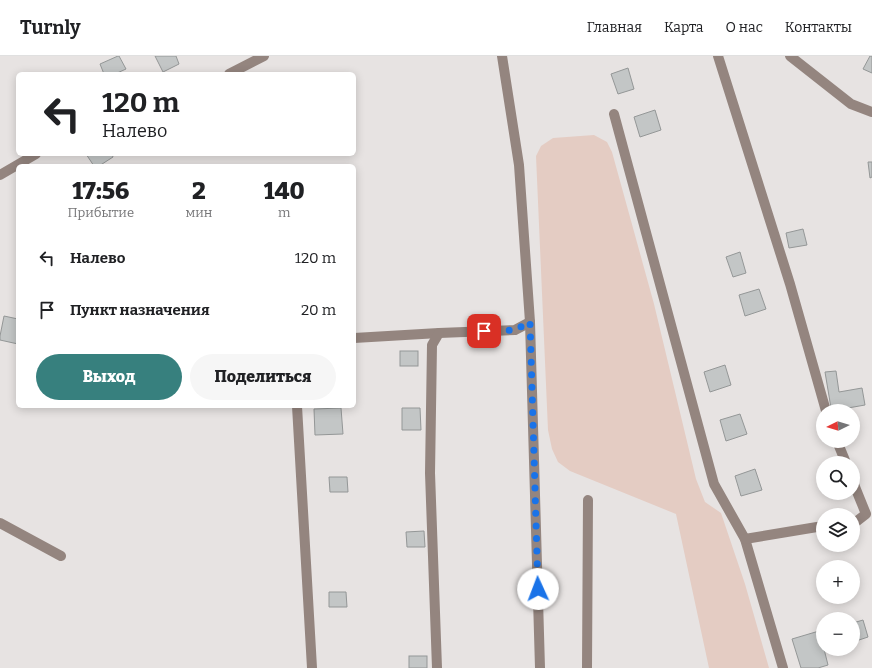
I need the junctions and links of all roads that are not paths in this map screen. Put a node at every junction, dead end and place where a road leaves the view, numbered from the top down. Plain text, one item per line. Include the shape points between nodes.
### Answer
1 (264, 56) edge
2 (502, 56) edge
3 (718, 56) edge
4 (790, 56) edge
5 (233, 72) edge
6 (872, 112) edge
7 (614, 114) dead end
8 (33, 156) edge
9 (19, 164) edge
10 (16, 166) edge
11 (0, 175) edge
12 (530, 322) junction
13 (439, 333) junction
14 (356, 338) edge
15 (824, 404) edge
16 (297, 408) edge
17 (860, 499) edge
18 (588, 500) dead end
19 (860, 519) edge
20 (0, 523) edge
21 (816, 527) edge
22 (745, 539) junction
23 (61, 556) dead end
24 (312, 668) edge
25 (437, 668) edge
26 (540, 668) edge
27 (587, 668) edge
28 (783, 668) edge

1 - 5 street
2 - 12 street via 519,165
3 - 15 street via 790,284
4 - 6 street via 851,104
7 - 22 street via 714,484
8 - 9 street
10 - 11 street
12 - 13 street via 515,330
12 - 26 street
13 - 14 street
13 - 25 street via 432,345 430,465
16 - 24 street
17 - 19 street via 866,514
18 - 27 street
20 - 23 street
21 - 22 street
22 - 28 street

